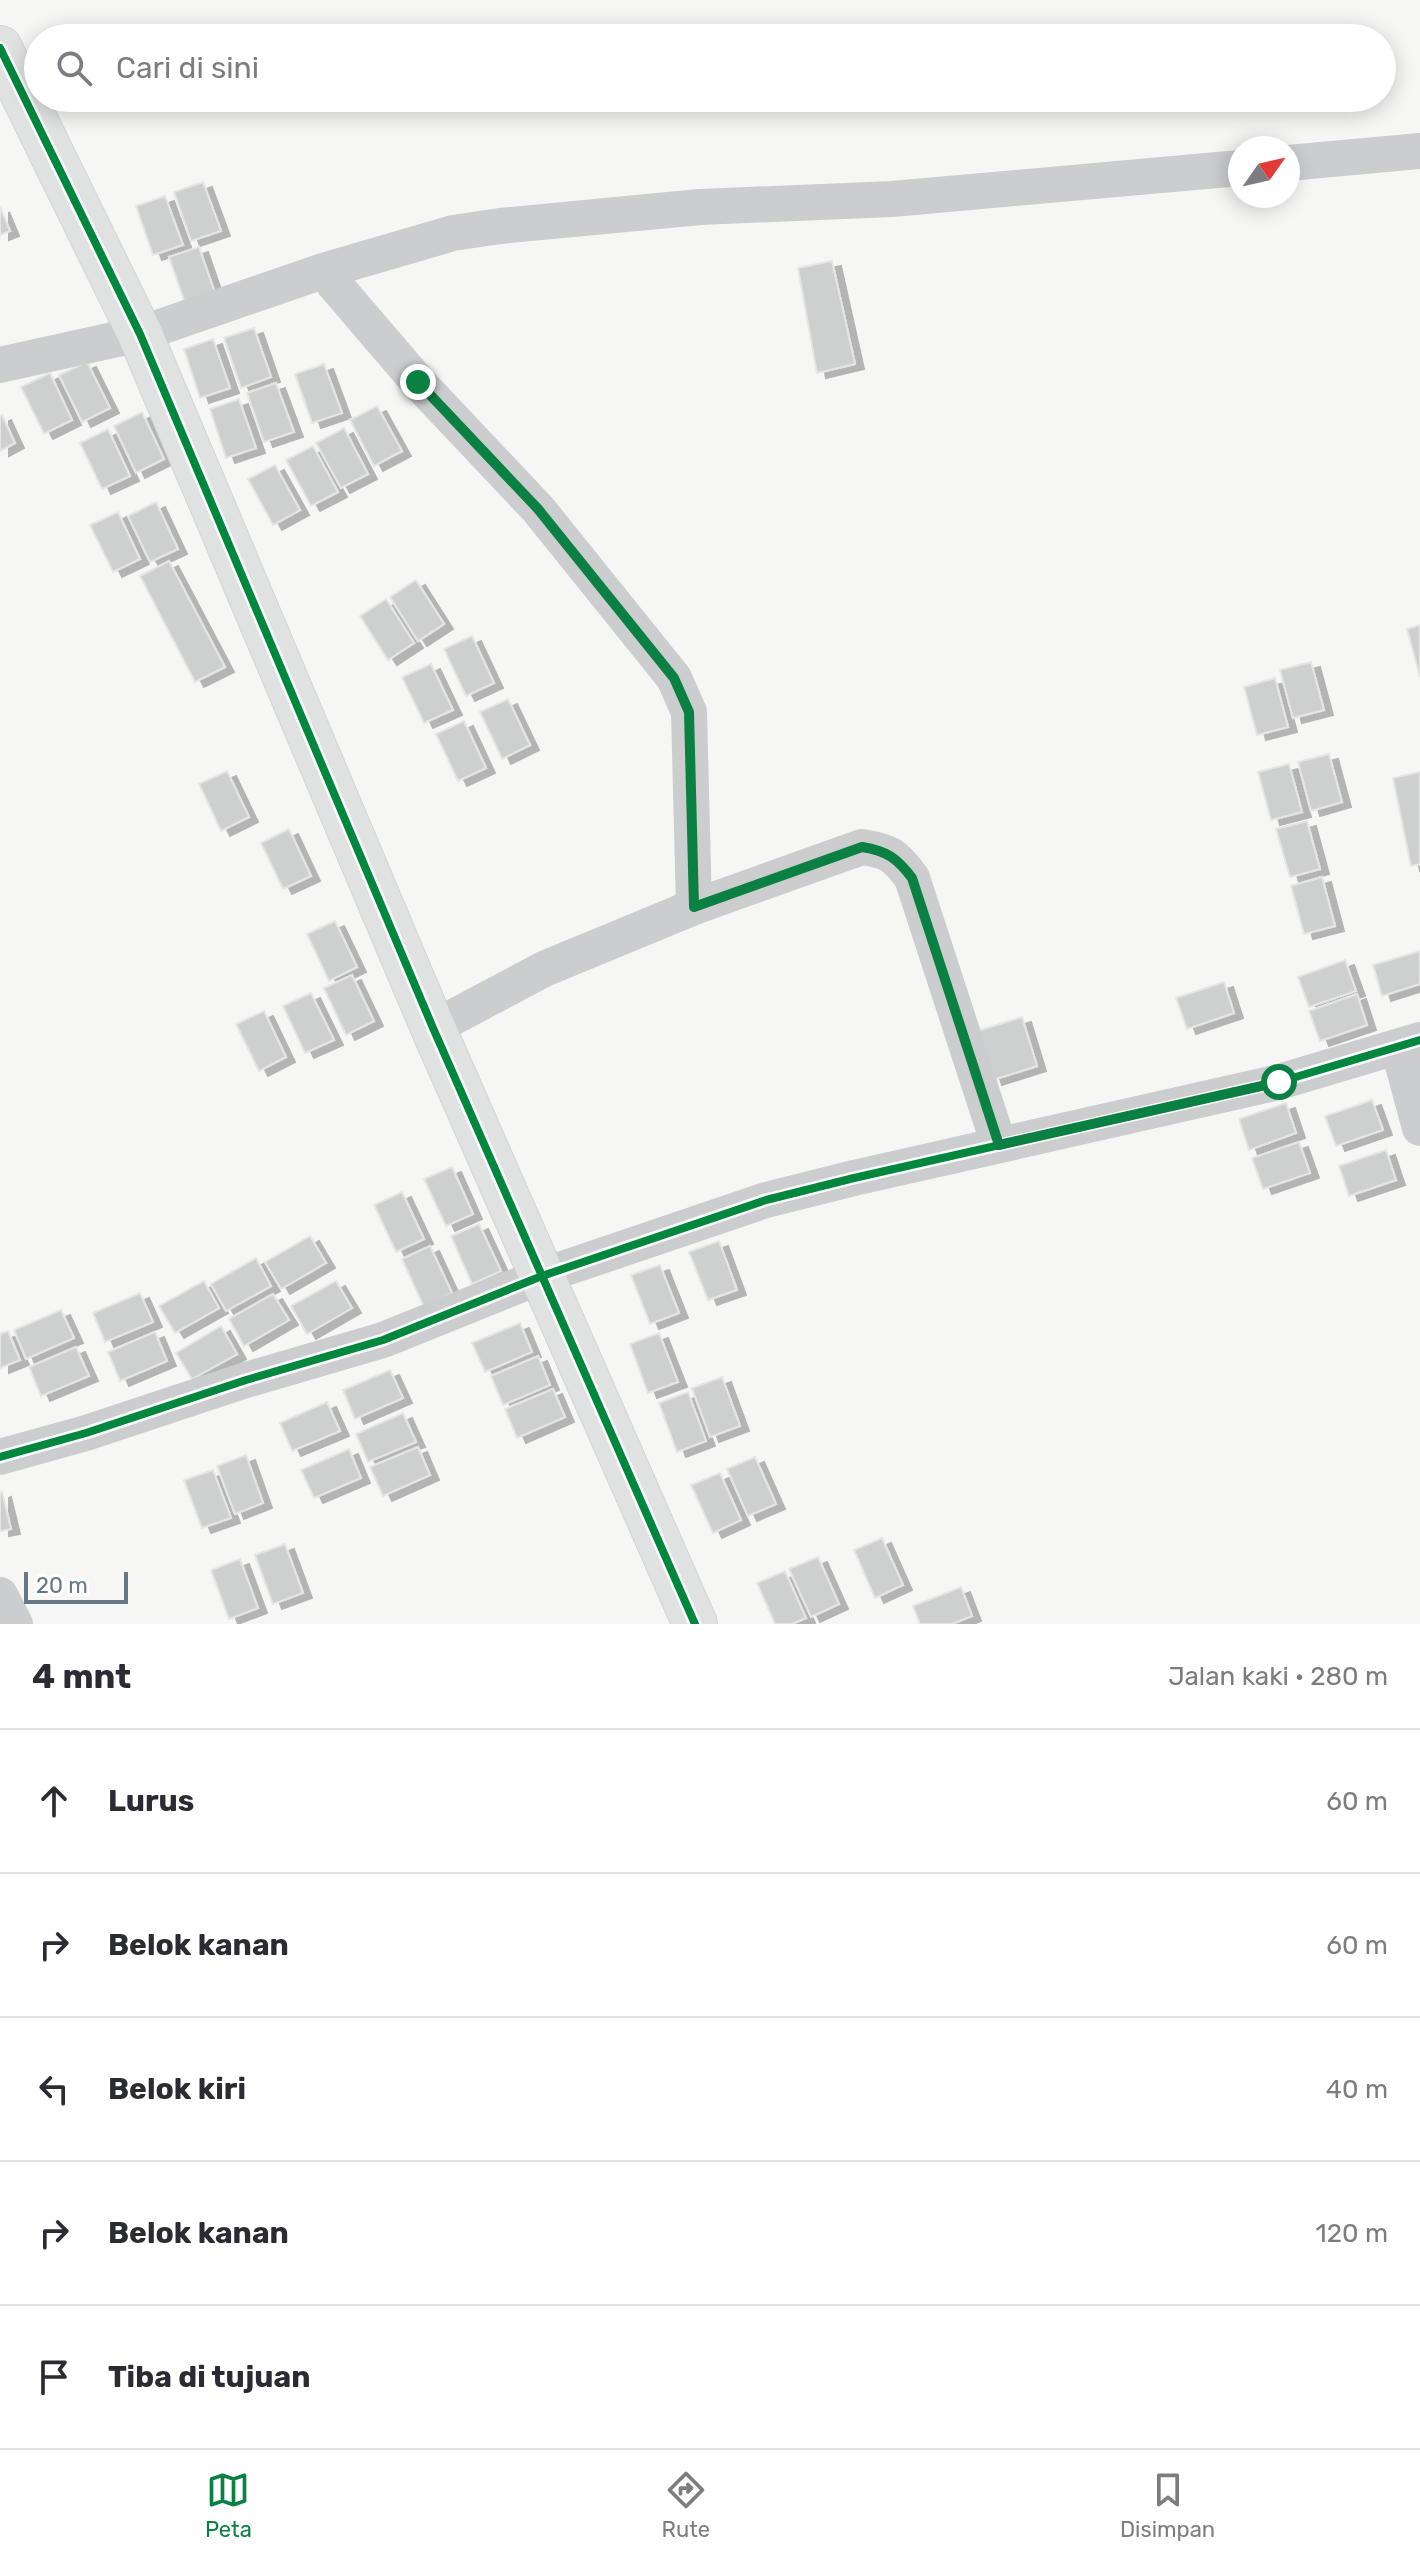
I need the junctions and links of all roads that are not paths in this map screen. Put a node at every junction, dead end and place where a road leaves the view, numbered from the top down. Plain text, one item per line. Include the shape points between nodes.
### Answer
1 (0, 48) edge
2 (24, 97) edge
3 (31, 112) edge
4 (1420, 151) edge
5 (1300, 162) edge
6 (1228, 169) edge
7 (323, 271) junction
8 (140, 334) junction
9 (0, 365) edge
10 (694, 907) junction
11 (433, 1028) junction
12 (1409, 1044) edge
13 (1420, 1128) edge
14 (999, 1145) junction
15 (542, 1276) junction
16 (0, 1457) edge
17 (0, 1595) edge
18 (15, 1624) edge
19 (695, 1624) edge

1 - 2 street
3 - 8 street
4 - 5 street
6 - 7 street via 500,226 453,233
7 - 8 street
7 - 10 street via 538,509 674,678 689,712
8 - 9 street
8 - 11 street
10 - 11 street via 544,969
10 - 14 street via 862,847 898,858 912,878
11 - 15 street
12 - 13 street
12 - 14 street via 1279,1082
14 - 15 street via 766,1200
15 - 16 street via 383,1340
15 - 19 street
17 - 18 street

